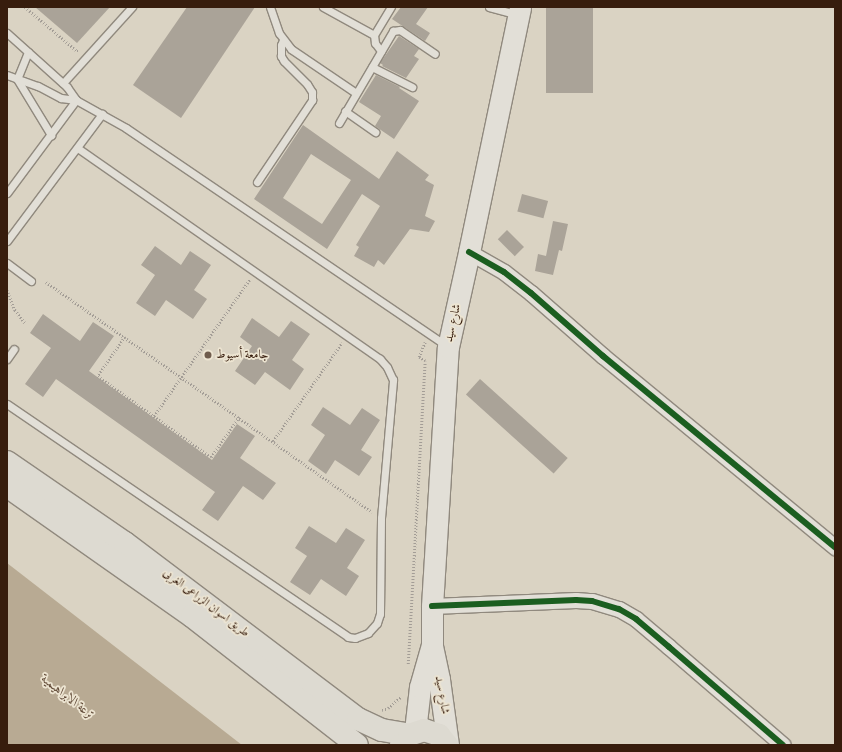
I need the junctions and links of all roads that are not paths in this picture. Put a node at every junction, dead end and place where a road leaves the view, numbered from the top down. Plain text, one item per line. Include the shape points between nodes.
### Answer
1 (132, 7) edge
2 (270, 7) edge
3 (323, 7) edge
4 (391, 7) edge
5 (489, 7) edge
6 (519, 9) edge
7 (7, 34) edge
8 (374, 34) junction
9 (283, 40) junction
10 (381, 51) junction
11 (28, 52) junction
12 (435, 54) dead end
13 (372, 67) junction
14 (7, 75) edge
15 (17, 79) junction
16 (63, 83) junction
17 (412, 87) dead end
18 (356, 93) junction
19 (76, 100) junction
20 (345, 111) junction
21 (102, 114) junction
22 (339, 123) dead end
23 (374, 132) dead end
24 (51, 134) junction
25 (76, 148) junction
26 (257, 182) dead end
27 (7, 193) edge
28 (7, 241) edge
29 (469, 252) junction
30 (7, 263) edge
31 (31, 282) dead end
32 (448, 347) junction
33 (14, 349) dead end
34 (7, 359) edge
35 (7, 404) edge
36 (7, 462) edge
37 (7, 486) edge
38 (835, 547) edge
39 (432, 606) junction
40 (432, 645) junction
41 (408, 737) edge
42 (357, 745) edge
43 (448, 745) edge
44 (783, 745) edge

1 - 16 lane
2 - 9 lane
3 - 8 lane
4 - 8 lane
5 - 6 lane
6 - 29 main road, شارع سيد
7 - 11 lane
8 - 10 lane via 375,43
9 - 18 lane via 291,49
9 - 26 lane via 281,56 307,84 312,92 312,100
10 - 12 lane via 393,31 398,29
10 - 13 lane
11 - 15 lane
11 - 16 lane
13 - 17 lane
13 - 18 lane
14 - 15 lane
15 - 19 lane via 61,98
15 - 24 lane
16 - 19 lane
18 - 20 lane
19 - 21 lane
19 - 24 lane
20 - 22 lane
20 - 23 lane
21 - 25 lane
21 - 32 lane via 146,141
24 - 27 lane
25 - 28 lane
25 - 35 lane via 384,363 393,380 381,518 379,618 373,629 355,638 348,637
29 - 32 main road, شارع سيد
29 - 38 street via 504,272 531,293 603,356
30 - 31 lane
32 - 39 main road, شارع سيد
33 - 34 lane
36 - 41 main road, طريق اسوان الزراعى الغربى via 125,542 358,718 382,730
37 - 42 main road, طريق اسوان الزراعى الغربى via 192,616
39 - 40 main road, شارع سيد
39 - 44 street via 576,600 592,601 619,609 636,619 669,646
40 - 41 main road, شارع سيد
40 - 43 main road, شارع سيد via 443,700
41 - 43 main road, طريق اسوان الزراعى الغربى via 432,731 440,735

